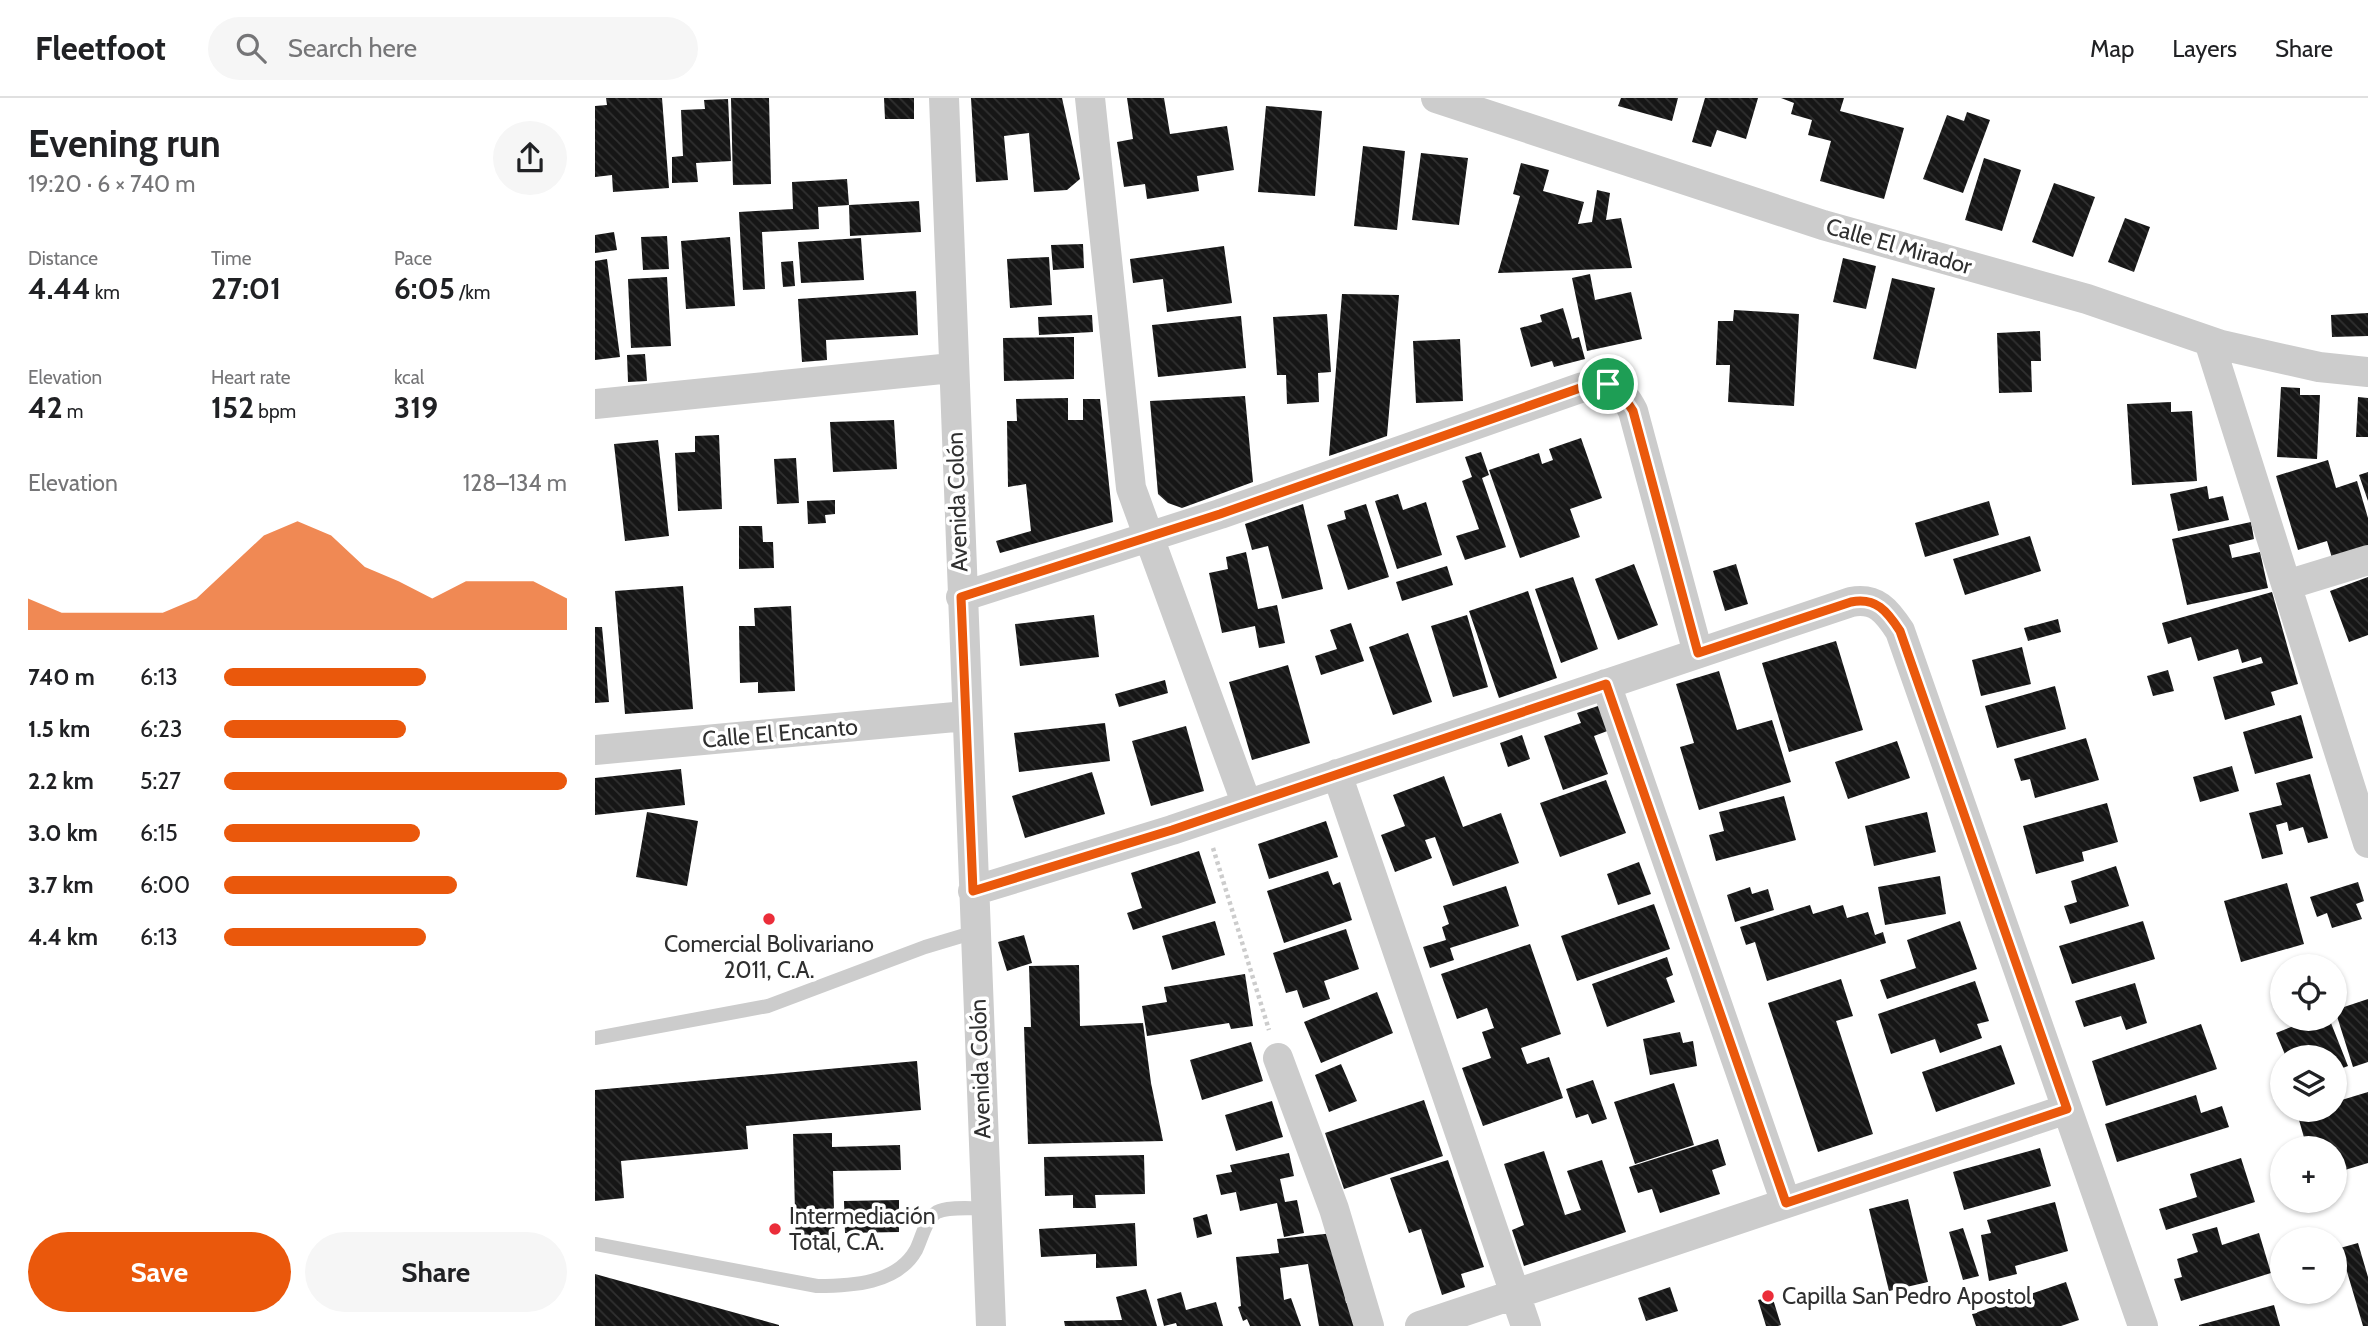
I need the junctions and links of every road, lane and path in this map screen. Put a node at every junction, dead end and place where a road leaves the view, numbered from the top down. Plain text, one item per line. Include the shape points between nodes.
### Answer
1 (944, 98) edge
2 (1090, 98) edge
3 (1436, 98) edge
4 (2209, 341) junction
5 (953, 368) junction
6 (2368, 372) edge
7 (595, 404) edge
8 (1146, 538) junction
9 (2368, 560) edge
10 (2287, 585) junction
11 (961, 597) junction
12 (1698, 653) junction
13 (1606, 684) junction
14 (966, 716) junction
15 (595, 750) edge
16 (1337, 775) junction
17 (1247, 804) junction
18 (1205, 819) junction
19 (2368, 843) edge
20 (973, 891) junction
21 (975, 932) junction
22 (595, 1038) edge
23 (1278, 1058) joint
24 (2067, 1109) junction
25 (1786, 1203) junction
26 (986, 1208) junction
27 (595, 1244) edge
28 (1515, 1294) junction
29 (991, 1326) edge
30 (1370, 1326) edge
31 (1420, 1326) edge
32 (1526, 1326) edge
33 (2143, 1326) edge

1 - 5 street, Avenida Colón
2 - 8 street via 1129,473
3 - 4 street, Calle El Mirador via 1836,229 2087,299
4 - 6 street, Calle El Mirador via 2319,367
4 - 10 street
5 - 7 street
5 - 11 street, Avenida Colón
8 - 11 street
8 - 12 street via 1583,387 1608,384 1618,388 1633,411
8 - 17 street
9 - 10 street
10 - 19 street
11 - 14 street, Avenida Colón
12 - 13 street
12 - 24 street via 1851,602 1868,600 1889,614 1900,631
13 - 16 street
13 - 25 street
14 - 15 street, Calle El Encanto
14 - 20 street, Avenida Colón
16 - 17 street
16 - 28 street
17 - 18 street
18 - 20 street
18 - 23 path
20 - 21 street, Avenida Colón
21 - 22 lane via 768,1006
21 - 26 street, Avenida Colón
23 - 30 street via 1334,1209
24 - 25 street
24 - 33 street
25 - 28 street
26 - 27 lane via 940,1210 931,1216 907,1262 884,1276 842,1286 817,1286
26 - 29 street, Avenida Colón
28 - 31 street
28 - 32 street

